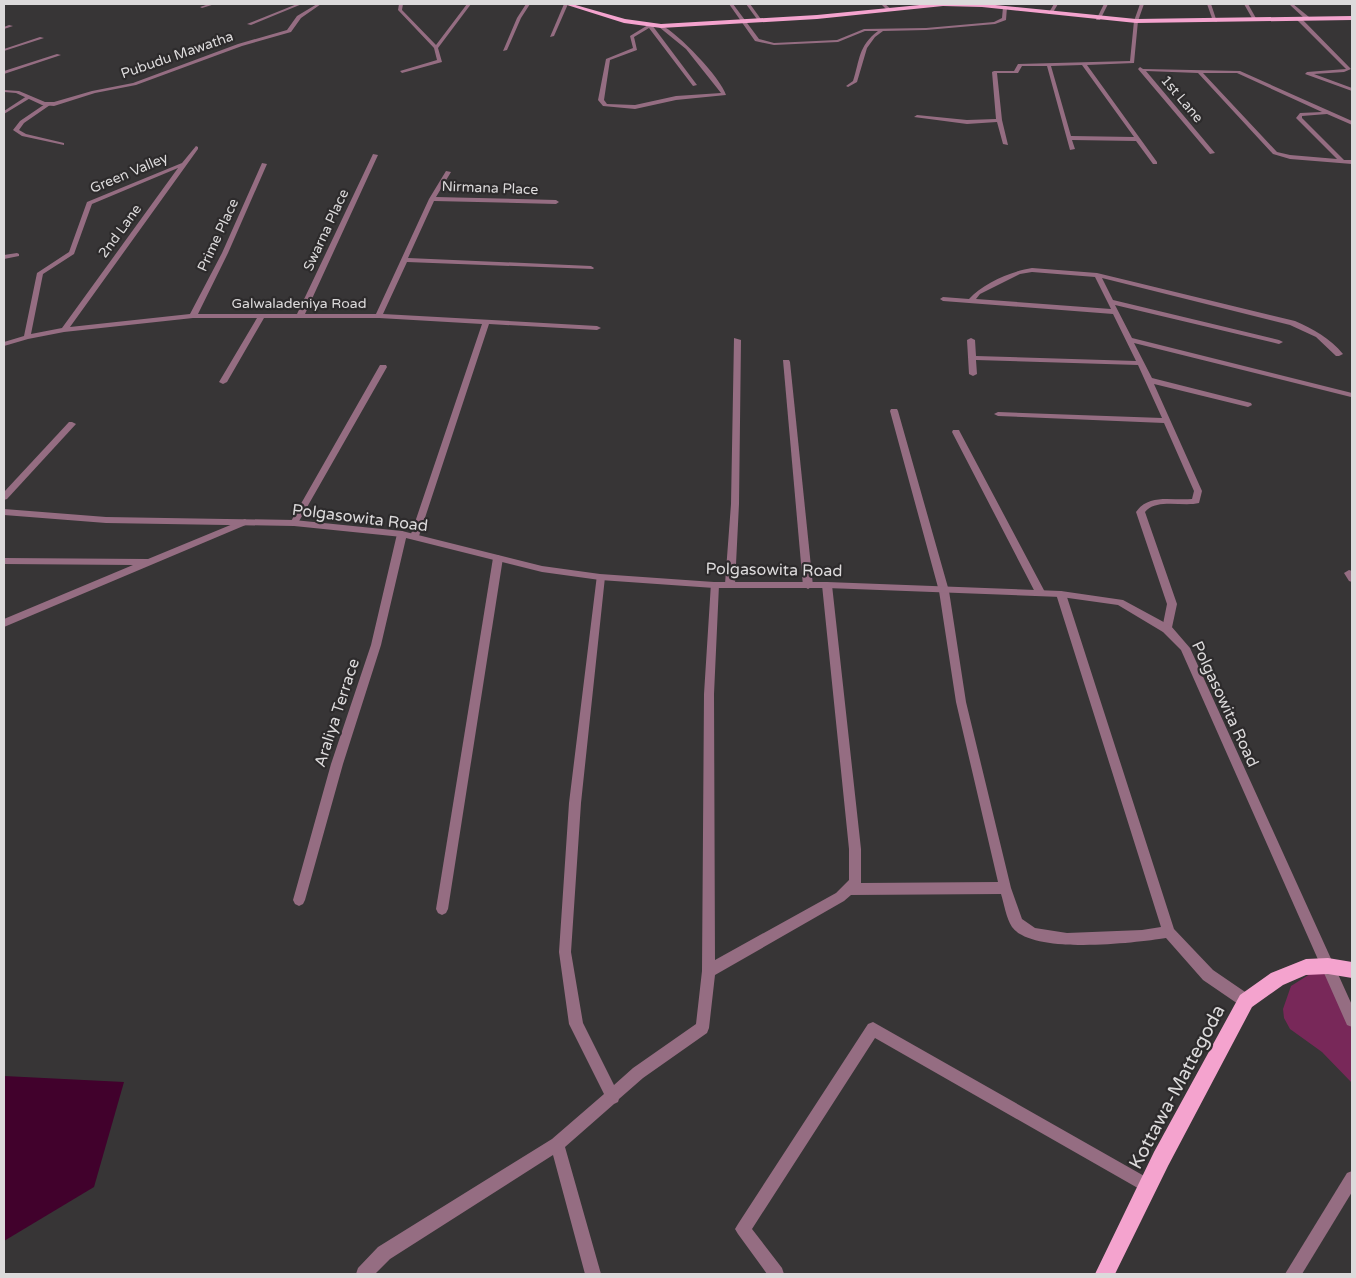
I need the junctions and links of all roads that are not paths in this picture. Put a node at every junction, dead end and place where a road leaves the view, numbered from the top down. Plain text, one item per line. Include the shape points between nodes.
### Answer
1 (213, 4) edge
2 (300, 4) edge
3 (319, 4) edge
4 (401, 4) edge
5 (469, 4) edge
6 (528, 4) edge
7 (566, 4) edge
8 (731, 4) edge
9 (748, 4) edge
10 (884, 4) edge
11 (942, 4) edge
12 (1056, 4) edge
13 (1106, 4) edge
14 (1142, 4) edge
15 (1209, 4) edge
16 (1246, 4) edge
17 (1291, 4) edge
18 (202, 7) dead end
19 (1005, 7) junction
20 (889, 9) junction
21 (1050, 13) junction
22 (1298, 18) junction
23 (1307, 18) junction
24 (1352, 18) edge
25 (1098, 19) junction
26 (1255, 19) junction
27 (762, 21) junction
28 (1136, 21) junction
29 (1215, 21) junction
30 (745, 22) junction
31 (249, 24) dead end
32 (11, 26) dead end
33 (650, 26) junction
34 (661, 26) junction
35 (4, 28) edge
36 (883, 29) junction
37 (552, 36) dead end
38 (42, 38) dead end
39 (436, 48) junction
40 (4, 50) edge
41 (505, 50) dead end
42 (59, 55) dead end
43 (1132, 62) junction
44 (1084, 64) junction
45 (1049, 66) junction
46 (1351, 69) edge
47 (1143, 70) junction
48 (1198, 71) junction
49 (4, 72) edge
50 (402, 72) dead end
51 (695, 86) dead end
52 (848, 86) dead end
53 (1352, 90) edge
54 (4, 91) edge
55 (29, 97) junction
56 (47, 105) junction
57 (1329, 112) junction
58 (4, 113) edge
59 (917, 117) dead end
60 (999, 120) junction
61 (1352, 123) edge
62 (1069, 138) junction
63 (1136, 139) junction
64 (62, 144) dead end
65 (1006, 144) dead end
66 (196, 148) dead end
67 (1072, 149) dead end
68 (1212, 153) dead end
69 (375, 155) dead end
70 (1342, 161) junction
71 (1352, 162) edge
72 (1155, 163) dead end
73 (184, 164) junction
74 (264, 164) dead end
75 (448, 172) dead end
76 (432, 199) junction
77 (556, 202) dead end
78 (17, 255) dead end
79 (4, 257) edge
80 (403, 260) junction
81 (591, 268) dead end
82 (1097, 275) junction
83 (943, 299) dead end
84 (971, 302) junction
85 (1111, 302) junction
86 (1116, 312) junction
87 (193, 316) junction
88 (262, 316) junction
89 (300, 316) junction
90 (378, 316) junction
91 (486, 322) junction
92 (598, 328) dead end
93 (64, 330) junction
94 (27, 336) junction
95 (738, 340) dead end
96 (971, 340) dead end
97 (1130, 340) junction
98 (1279, 342) dead end
99 (4, 344) edge
100 (1339, 354) dead end
101 (972, 358) junction
102 (786, 362) dead end
103 (1141, 363) junction
104 (382, 367) dead end
105 (973, 374) dead end
106 (1149, 380) junction
107 (223, 382) dead end
108 (1351, 396) dead end
109 (1248, 405) dead end
110 (894, 411) dead end
111 (998, 414) dead end
112 (1167, 421) junction
113 (72, 424) dead end
114 (956, 432) dead end
115 (4, 497) edge
116 (4, 512) edge
117 (246, 522) junction
118 (294, 523) junction
119 (402, 534) junction
120 (415, 537) junction
121 (498, 558) junction
122 (4, 561) edge
123 (154, 562) junction
124 (600, 577) junction
125 (730, 584) junction
126 (714, 585) junction
127 (827, 585) junction
128 (808, 586) junction
129 (944, 591) junction
130 (1041, 594) junction
131 (1061, 594) junction
132 (4, 623) edge
133 (1167, 629) junction
134 (1005, 888) junction
135 (848, 889) junction
136 (299, 900) dead end
137 (442, 909) dead end
138 (1169, 932) junction
139 (1328, 966) junction
140 (1352, 970) edge
141 (710, 971) junction
142 (1246, 1001) junction
143 (1352, 1020) edge
144 (613, 1097) junction
145 (557, 1144) junction
146 (1352, 1178) edge
147 (1148, 1186) junction
148 (364, 1274) edge
149 (593, 1274) edge
150 (776, 1274) edge
151 (1105, 1274) edge
152 (1293, 1274) edge

1 - 18 street
2 - 31 street
3 - 56 street, Pubudu Mawatha via 299,17 284,33 235,47 134,84
4 - 39 street via 400,10
5 - 39 street
6 - 41 street
7 - 33 main road
7 - 37 street
8 - 30 street
9 - 27 street
10 - 20 street
11 - 19 main road
11 - 20 main road
12 - 21 street
13 - 25 street
14 - 28 street
15 - 29 street
16 - 26 street
17 - 23 street
19 - 21 main road
19 - 36 street via 1004,19 995,23
20 - 27 main road
21 - 25 main road
22 - 23 main road
22 - 26 main road
22 - 46 street
23 - 24 main road
25 - 28 main road
26 - 29 main road
27 - 30 main road
28 - 29 main road
28 - 43 street
30 - 34 main road
30 - 36 street via 757,40 768,44 838,41 864,30
32 - 35 street
33 - 34 main road
33 - 34 street via 632,36 634,49 608,58 601,100 606,104 635,106 724,94 692,54
33 - 51 street
36 - 52 street via 868,39 855,82
38 - 40 street
39 - 50 street via 440,61
42 - 49 street
43 - 44 street
43 - 47 street, 1st Lane
44 - 45 street
44 - 63 street
45 - 60 street via 1020,65 1016,72 994,72
45 - 62 street
46 - 53 street via 1307,73
47 - 48 street
47 - 68 street, 1st Lane
48 - 57 street via 1230,71 1247,75
48 - 70 street via 1275,153
54 - 55 street
55 - 56 street
55 - 58 street
56 - 64 street via 16,130
57 - 61 street
57 - 70 street via 1304,113 1299,118
59 - 60 street via 967,122
60 - 65 street
62 - 63 street
62 - 67 street
63 - 72 street
66 - 73 street, 2nd Lane
69 - 89 street, Swarna Place
70 - 71 street
73 - 93 street, 2nd Lane
73 - 94 street, Green Valley via 89,203 72,254 40,273
74 - 87 street, Prime Place via 225,254
75 - 76 street
76 - 77 street, Nirmana Place
76 - 80 street, Nirmana Place
78 - 79 street
80 - 81 street
80 - 90 street, Nirmana Place
82 - 84 street via 1032,270 1018,272 978,293
82 - 85 street
82 - 100 street via 1292,324 1321,337
83 - 84 street
84 - 86 street
85 - 86 street
85 - 98 street
86 - 97 street
87 - 88 street, Galwaladeniya Road
87 - 93 street, Galwaladeniya Road
88 - 89 street, Galwaladeniya Road
88 - 107 street
89 - 90 street, Galwaladeniya Road
90 - 91 street, Galwaladeniya Road
91 - 92 street, Galwaladeniya Road
91 - 120 street
93 - 94 street, Galwaladeniya Road
94 - 99 street, Galwaladeniya Road
95 - 125 street
96 - 101 street
97 - 103 street
97 - 108 street
101 - 103 street
101 - 105 street
102 - 128 street
103 - 106 street
104 - 118 street
106 - 109 street
106 - 112 street
110 - 129 street
111 - 112 street
112 - 133 street via 1198,491 1196,501 1188,504 1151,503 1140,512 1172,604
113 - 115 street
114 - 130 street
116 - 117 street, Polgasowita Road via 106,520
117 - 118 street, Polgasowita Road
117 - 123 street
118 - 119 street, Polgasowita Road
119 - 120 street, Polgasowita Road
119 - 136 street, Araliya Terrace via 376,644 337,764
120 - 121 street, Polgasowita Road
121 - 124 street, Polgasowita Road via 542,569
121 - 137 street
122 - 123 street
123 - 132 street
124 - 126 street, Polgasowita Road
124 - 144 street via 575,803 565,952 576,1024
125 - 126 street, Polgasowita Road
125 - 128 street, Polgasowita Road
126 - 141 street via 709,694
127 - 128 street, Polgasowita Road
127 - 129 street, Polgasowita Road
127 - 135 street via 855,849 855,882
129 - 130 street, Polgasowita Road
129 - 134 street via 961,702
130 - 131 street, Polgasowita Road
131 - 133 street, Polgasowita Road via 1120,602
131 - 138 street
133 - 139 street, Polgasowita Road via 1185,648
134 - 135 street
134 - 138 street via 1017,923 1032,934 1068,938
135 - 141 street via 840,898
138 - 142 street via 1208,975
139 - 140 main road, Kottawa-Mattegoda
139 - 142 main road, Kottawa-Mattegoda via 1306,967 1284,976
139 - 143 street, Polgasowita Road
141 - 144 street via 702,1028 638,1073
142 - 147 main road, Kottawa-Mattegoda
144 - 145 street
145 - 148 street via 384,1253
145 - 149 street
146 - 152 street
147 - 150 street via 873,1030 743,1229
147 - 151 main road, Kottawa-Mattegoda

